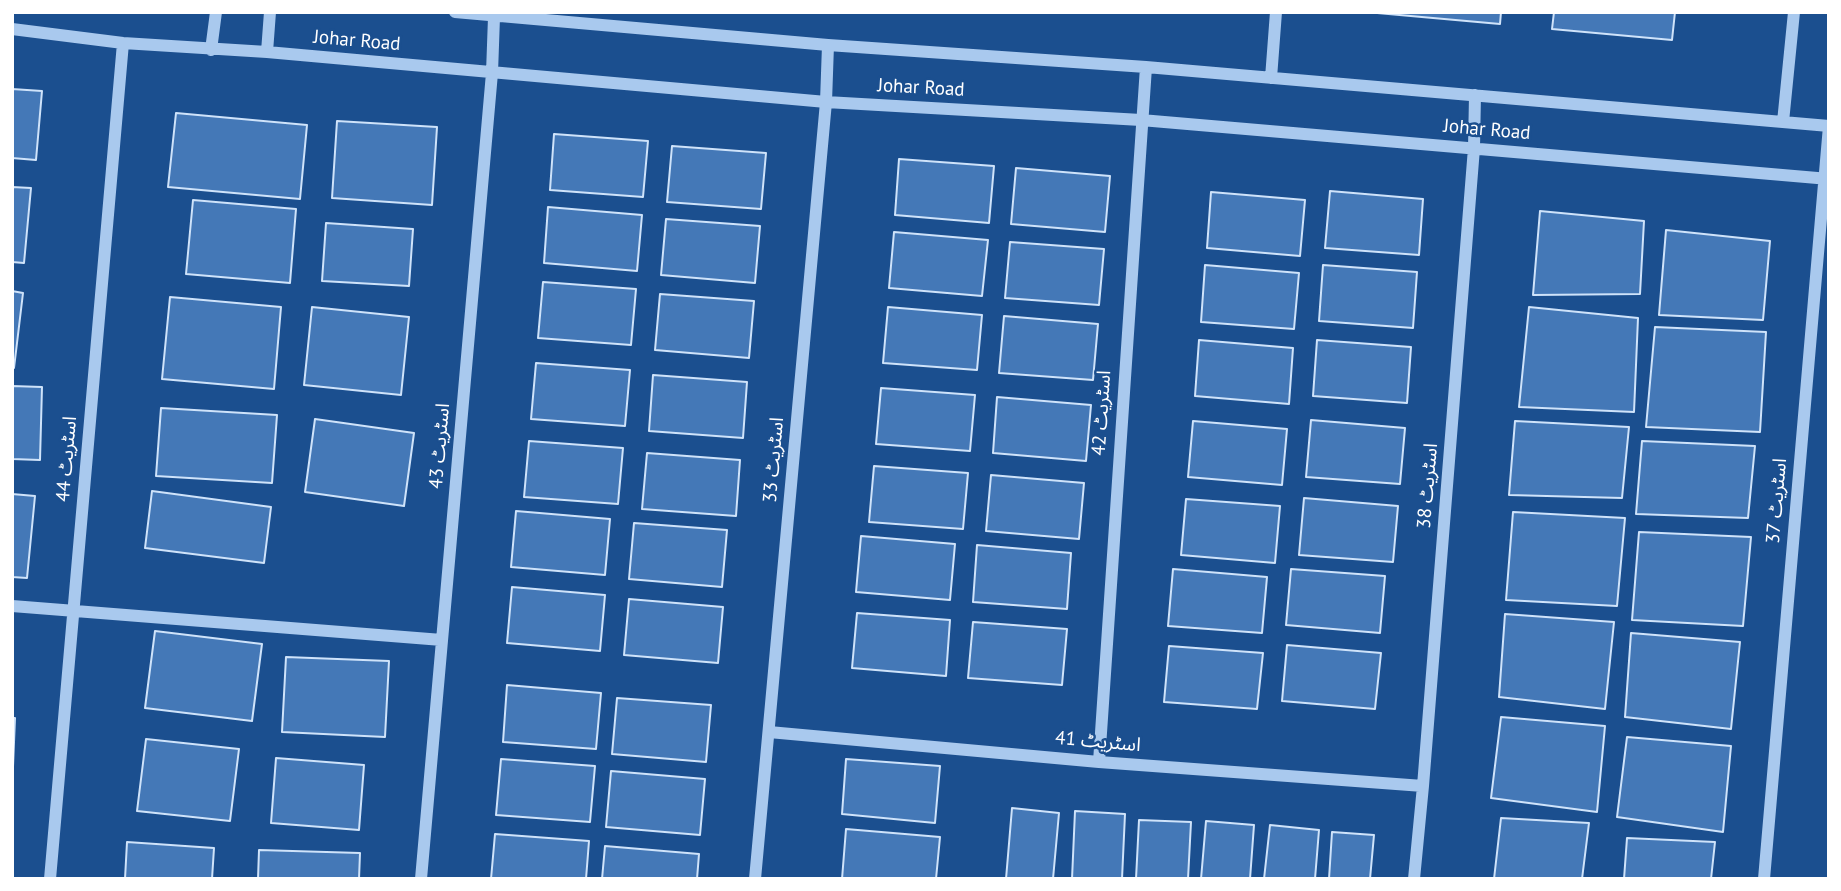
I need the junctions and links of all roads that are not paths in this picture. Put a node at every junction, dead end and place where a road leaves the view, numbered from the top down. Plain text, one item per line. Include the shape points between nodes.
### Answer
1 (216, 12) edge
2 (270, 12) edge
3 (455, 12) edge
4 (1276, 12) edge
5 (1794, 12) edge
6 (494, 17) junction
7 (12, 29) edge
8 (122, 43) junction
9 (828, 45) junction
10 (211, 50) junction
11 (267, 52) junction
12 (1146, 67) junction
13 (492, 73) junction
14 (1271, 78) junction
15 (1475, 95) junction
16 (826, 102) junction
17 (1141, 120) junction
18 (1783, 122) junction
19 (1829, 126) edge
20 (1474, 148) junction
21 (1826, 178) edge
22 (12, 606) edge
23 (73, 612) junction
24 (442, 640) junction
25 (769, 732) junction
26 (1099, 762) junction
27 (1423, 786) junction
28 (50, 879) edge
29 (421, 879) edge
30 (755, 879) edge
31 (1414, 879) edge
32 (1764, 879) edge

1 - 10 street
2 - 11 street
3 - 6 street, Johar Road
4 - 14 street
5 - 18 street
6 - 9 street, Johar Road
6 - 13 street, اسٹریٹ 43
7 - 8 street, Johar Road
8 - 10 street, Johar Road
8 - 23 street, اسٹریٹ 44
9 - 12 street, Johar Road
9 - 16 street, اسٹریٹ 33
10 - 11 street, Johar Road
11 - 13 street, Johar Road
12 - 14 street, Johar Road
12 - 17 street, اسٹریٹ 42
13 - 16 street, Johar Road
13 - 24 street, اسٹریٹ 43
14 - 15 street, Johar Road
15 - 18 street, Johar Road
15 - 20 street, اسٹریٹ 38
16 - 17 street, Johar Road
16 - 25 street, اسٹریٹ 33
17 - 20 street, Johar Road
17 - 26 street, اسٹریٹ 42
18 - 19 street, Johar Road
19 - 21 street, اسٹریٹ 37
20 - 21 street, Johar Road
20 - 27 street, اسٹریٹ 38
21 - 32 street, اسٹریٹ 37
22 - 23 street
23 - 24 street
23 - 28 street, اسٹریٹ 44
24 - 29 street, اسٹریٹ 43
25 - 26 street, اسٹریٹ 41
25 - 30 street, اسٹریٹ 33
26 - 27 street, اسٹریٹ 41
27 - 31 street, اسٹریٹ 38

